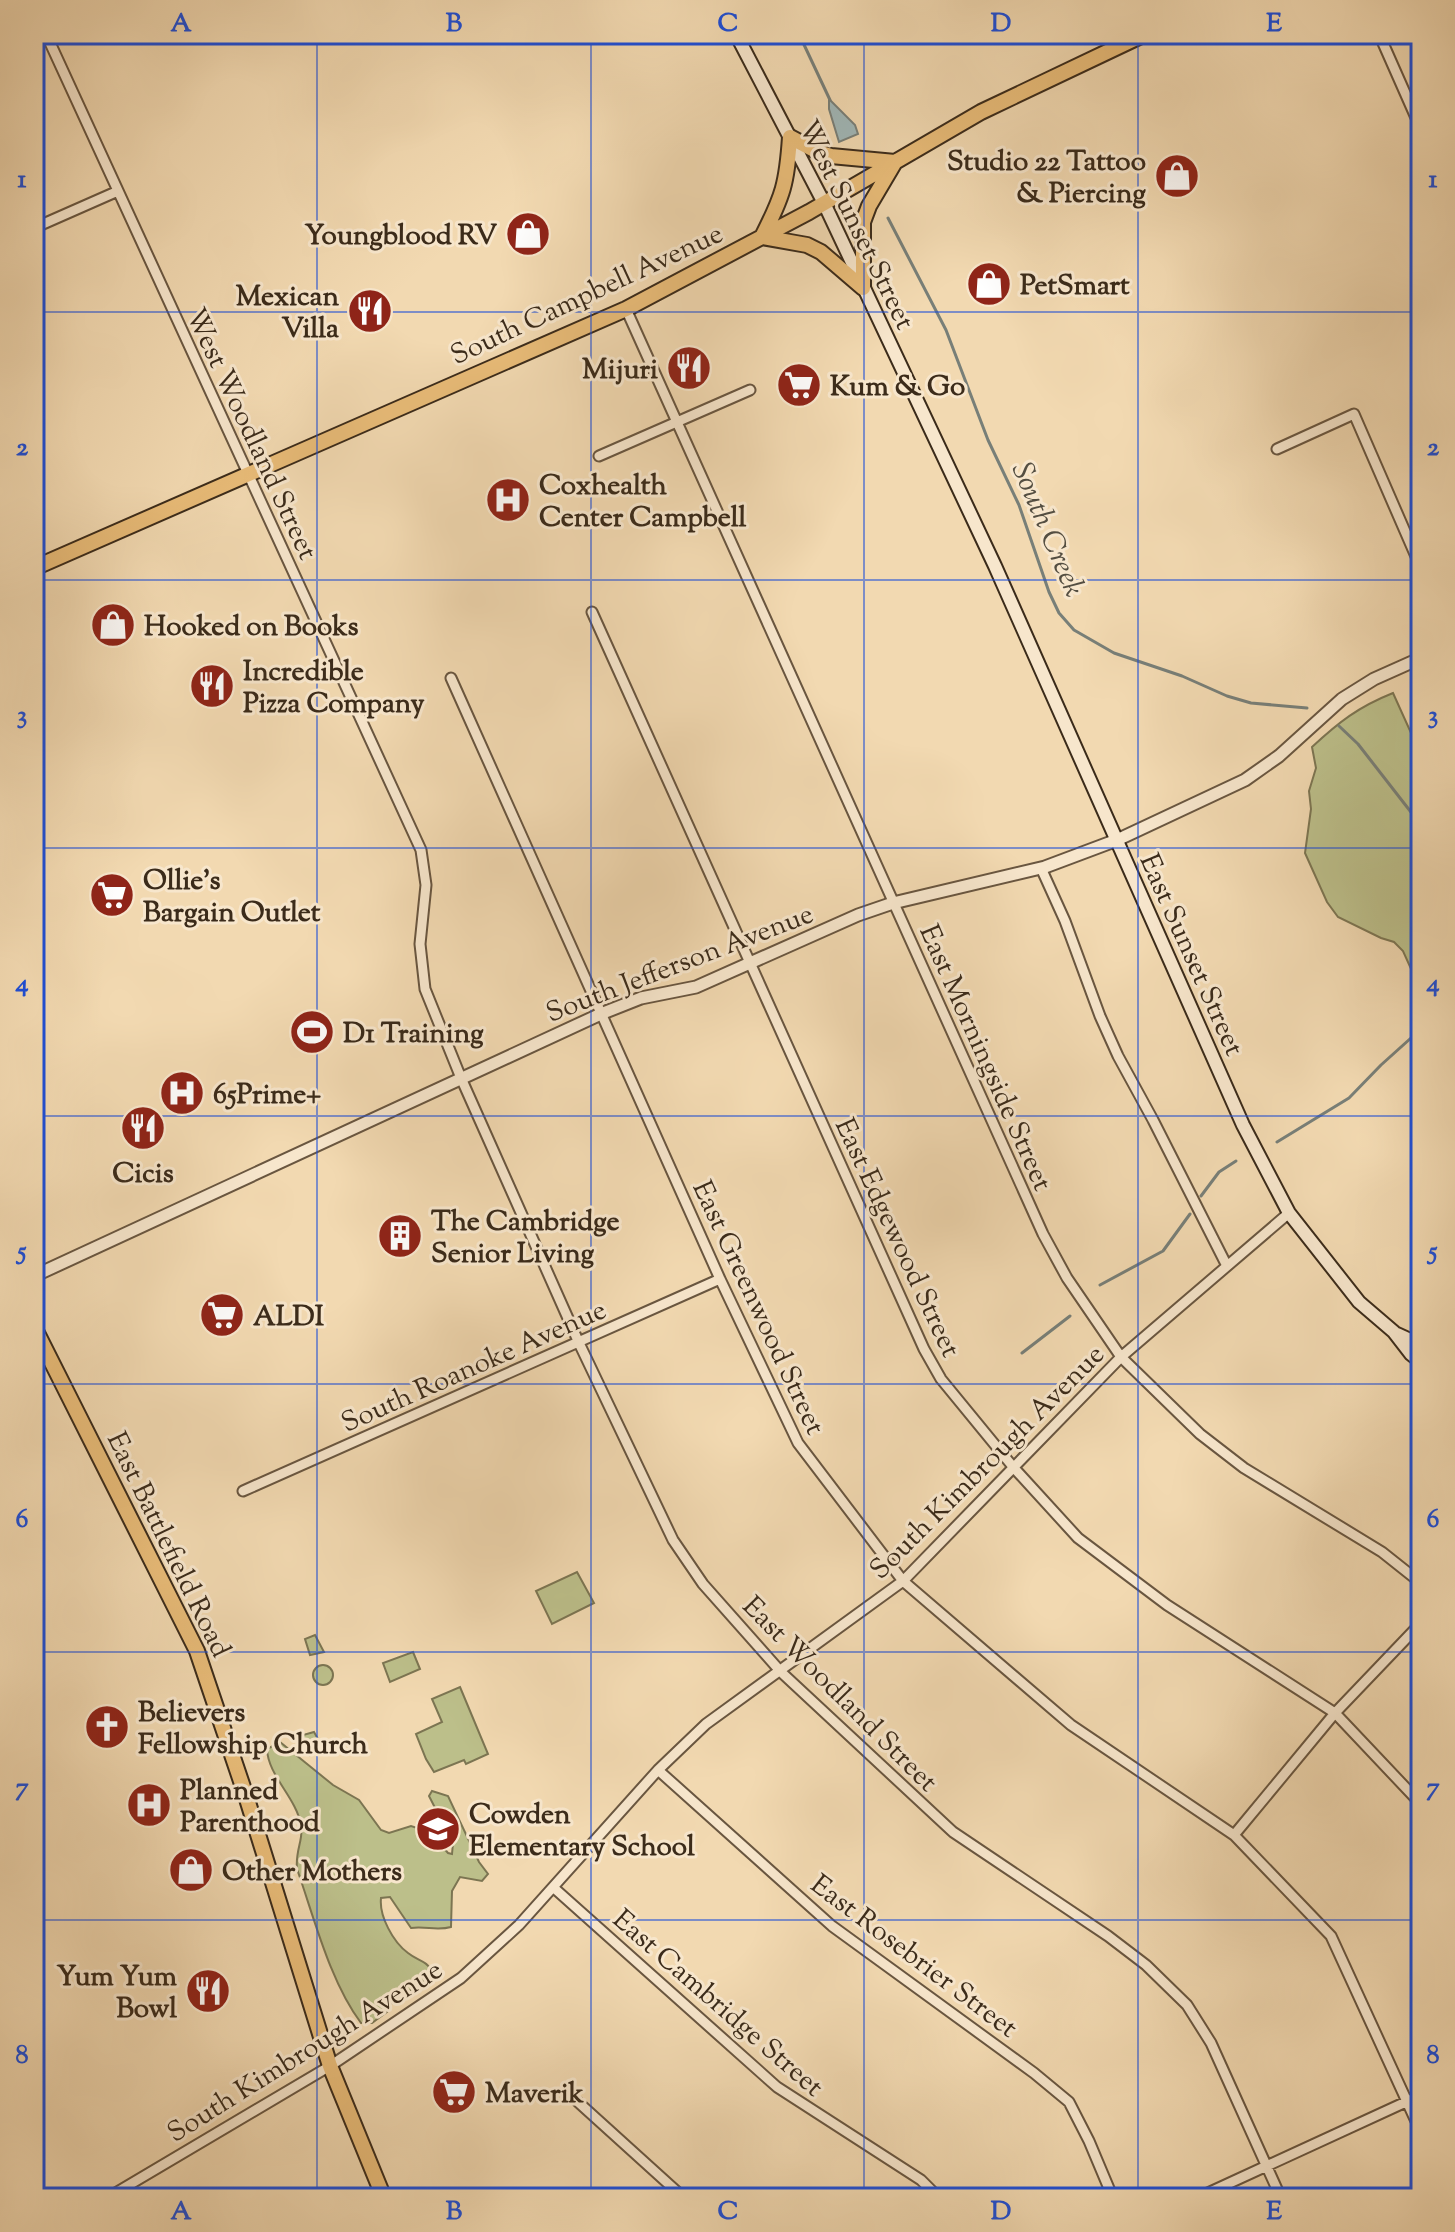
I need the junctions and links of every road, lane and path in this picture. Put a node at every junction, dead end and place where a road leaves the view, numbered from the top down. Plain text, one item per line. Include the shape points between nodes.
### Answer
1 (46, 34) edge
2 (736, 34) edge
3 (1145, 34) edge
4 (1379, 34) edge
5 (1421, 129) edge
6 (790, 137) junction
7 (895, 162) junction
8 (118, 191) junction
9 (824, 203) junction
10 (34, 228) edge
11 (762, 237) junction
12 (863, 288) junction
13 (626, 309) junction
14 (750, 390) dead end
15 (677, 421) junction
16 (1277, 449) dead end
17 (599, 456) dead end
18 (248, 476) junction
19 (995, 566) joint
20 (34, 568) edge
21 (1421, 568) edge
22 (592, 612) dead end
23 (1421, 658) edge
24 (451, 678) dead end
25 (1117, 840) junction
26 (421, 850) joint
27 (1041, 868) junction
28 (893, 903) junction
29 (750, 964) junction
30 (603, 1013) junction
31 (461, 1078) junction
32 (1289, 1213) junction
33 (1227, 1266) junction
34 (34, 1276) edge
35 (720, 1279) junction
36 (34, 1327) edge
37 (1394, 1332) junction
38 (579, 1343) junction
39 (1421, 1345) edge
40 (1121, 1357) junction
41 (1421, 1362) edge
42 (1014, 1468) junction
43 (243, 1491) dead end
44 (903, 1581) junction
45 (1421, 1583) edge
46 (1421, 1623) edge
47 (781, 1672) junction
48 (1335, 1713) junction
49 (658, 1770) junction
50 (1421, 1804) edge
51 (1234, 1835) junction
52 (554, 1888) junction
53 (330, 2066) junction
54 (1421, 2095) edge
55 (1407, 2101) junction
56 (578, 2102) dead end
57 (1421, 2132) edge
58 (1266, 2166) junction
59 (107, 2198) edge
60 (384, 2198) edge
61 (684, 2198) edge
62 (939, 2198) edge
63 (1113, 2198) edge
64 (1197, 2198) edge
65 (1281, 2198) edge

1 - 8 street, West Woodland Street
2 - 6 main road, West Sunset Street
3 - 7 main road, South Campbell Avenue via 981,112
4 - 5 street
6 - 7 main road via 831,156
6 - 9 main road, West Sunset Street
6 - 11 main road via 788,178
7 - 9 main road, South Campbell Avenue
7 - 12 main road via 863,222
8 - 10 street
8 - 18 street, West Woodland Street
9 - 11 main road, South Campbell Avenue
9 - 12 main road, West Sunset Street
11 - 12 main road via 821,252
11 - 13 main road, South Campbell Avenue
12 - 19 main road, West Sunset Street
13 - 15 street, East Morningside Street
13 - 18 main road, South Campbell Avenue
14 - 15 street
15 - 17 street
15 - 28 street, East Morningside Street
16 - 21 street via 1354,414
18 - 20 main road, South Campbell Avenue
18 - 26 street, West Woodland Street
19 - 25 main road, East Sunset Street
22 - 29 street, East Edgewood Street
23 - 25 street, South Jefferson Avenue via 1342,699 1245,780
24 - 30 street, East Greenwood Street
25 - 27 street, South Jefferson Avenue
25 - 32 main road, East Sunset Street via 1243,1125
26 - 31 street, East Woodland Street via 425,989
27 - 28 street, South Jefferson Avenue
27 - 33 street via 1118,1056
28 - 29 street, South Jefferson Avenue
28 - 40 street, East Morningside Street via 1043,1234
29 - 30 street, South Jefferson Avenue via 696,987 641,998
29 - 42 street, East Edgewood Street via 924,1349 941,1379
30 - 31 street, South Jefferson Avenue
30 - 35 street, East Greenwood Street
31 - 34 street, South Jefferson Avenue
31 - 38 street, East Woodland Street
32 - 33 street, South Kimbrough Avenue
32 - 37 main road, East Sunset Street via 1359,1302
33 - 40 street, South Kimbrough Avenue
35 - 38 street, South Roanoke Avenue
35 - 44 street, East Greenwood Street via 798,1443
36 - 53 main road, East Battlefield Road via 197,1651
37 - 39 main road, East Sunset Street
37 - 41 main road, East Sunset Street
38 - 43 street, South Roanoke Avenue
38 - 47 street, East Woodland Street via 673,1540 703,1584
40 - 42 street, South Kimbrough Avenue
40 - 45 street, East Morningside Street via 1200,1434 1244,1468 1382,1552
42 - 44 street, South Kimbrough Avenue
42 - 48 street, East Edgewood Street via 1078,1538 1167,1605
44 - 47 street, South Kimbrough Avenue
44 - 51 street, East Greenwood Street via 1071,1725
46 - 48 street
47 - 49 street, South Kimbrough Avenue via 706,1724
47 - 58 street, East Woodland Street via 953,1832 1108,1936 1187,2005 1211,2043
48 - 50 street, East Edgewood Street
48 - 51 street
49 - 52 street, South Kimbrough Avenue
49 - 63 street, East Rosebrier Street via 832,1926 1069,2102
51 - 55 street, East Greenwood Street via 1331,1936
52 - 53 street, South Kimbrough Avenue via 461,1978
52 - 62 street, East Cambridge Street via 777,2087 921,2180
53 - 59 street, South Kimbrough Avenue
53 - 60 main road, East Battlefield Road
54 - 55 street
55 - 57 street, East Greenwood Street
55 - 58 street
56 - 61 street
58 - 64 street
58 - 65 street, East Woodland Street

